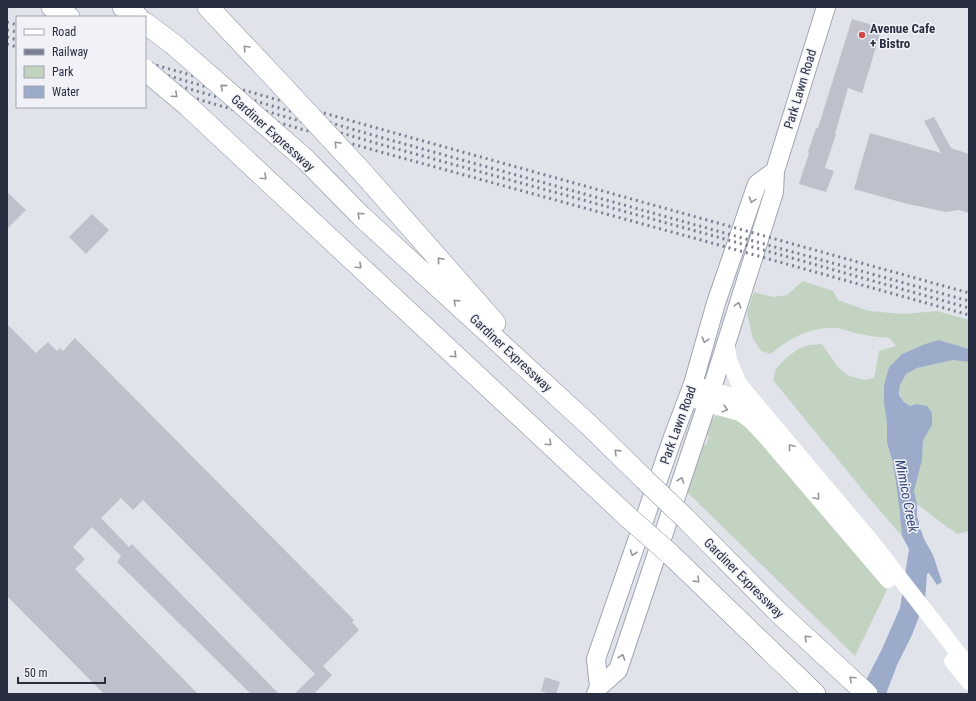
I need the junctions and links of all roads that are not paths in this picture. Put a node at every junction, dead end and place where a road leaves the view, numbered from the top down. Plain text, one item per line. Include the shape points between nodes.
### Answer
1 (52, 7) edge
2 (123, 7) edge
3 (208, 7) edge
4 (826, 7) edge
5 (67, 16) edge
6 (136, 16) edge
7 (146, 23) edge
8 (146, 71) edge
9 (775, 171) junction
10 (726, 342) junction
11 (690, 391) junction
12 (709, 397) junction
13 (771, 423) junction
14 (588, 424) junction
15 (869, 549) junction
16 (961, 661) edge
17 (969, 682) edge
18 (598, 691) edge
19 (815, 694) edge
20 (867, 694) edge

1 - 5 highway
2 - 6 highway
14 -> 3 highway, bridge via 363,173
4 - 9 main road, Park Lawn Road
14 -> 7 highway, Gardiner Expressway, bridge via 361,216 304,160
8 -> 19 highway, bridge via 182,101 669,553
10 -> 9 main road, Park Lawn Road via 774,192
9 -> 11 main road, Park Lawn Road via 757,184 716,303
10 - 12 main road, Park Lawn Road
10 - 13 main road via 729,360 739,384
11 - 12 main road
11 -> 18 main road, Park Lawn Road via 596,659
12 - 13 main road via 734,397
12 -> 15 main road via 751,421
18 -> 12 main road, Park Lawn Road via 618,670
15 -> 13 main road
20 -> 14 highway, Gardiner Expressway, bridge via 778,612
15 - 16 main road
16 - 17 main road

